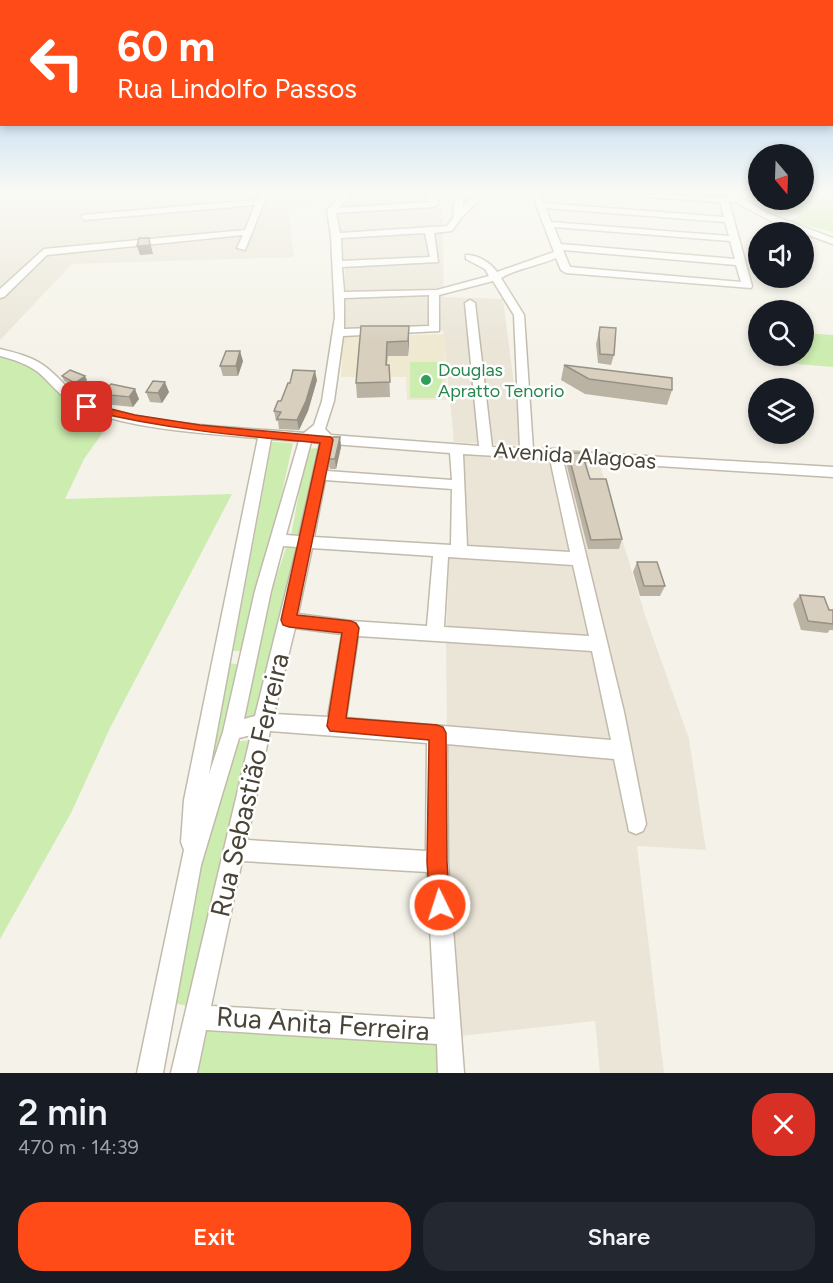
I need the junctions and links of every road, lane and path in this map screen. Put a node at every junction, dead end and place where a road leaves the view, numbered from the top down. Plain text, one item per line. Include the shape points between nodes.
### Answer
1 (124, 244) edge
2 (243, 244) edge
3 (337, 244) edge
4 (432, 244) edge
5 (556, 244) edge
6 (634, 244) edge
7 (736, 244) edge
8 (242, 248) dead end
9 (558, 250) junction
10 (636, 254) junction
11 (469, 257) dead end
12 (741, 262) junction
13 (338, 264) junction
14 (495, 277) junction
15 (642, 277) junction
16 (435, 293) junction
17 (0, 295) edge
18 (339, 295) junction
19 (470, 303) dead end
20 (338, 333) junction
21 (0, 352) edge
22 (265, 435) junction
23 (314, 436) junction
24 (456, 449) junction
25 (486, 449) junction
26 (527, 452) junction
27 (555, 453) junction
28 (833, 472) edge
29 (320, 475) junction
30 (459, 484) junction
31 (278, 540) junction
32 (306, 542) junction
33 (441, 551) junction
34 (459, 552) junction
35 (580, 559) junction
36 (289, 620) junction
37 (351, 628) junction
38 (435, 633) junction
39 (600, 644) junction
40 (248, 656) junction
41 (221, 657) junction
42 (263, 722) junction
43 (336, 726) junction
44 (232, 732) junction
45 (437, 733) junction
46 (622, 750) junction
47 (636, 824) dead end
48 (236, 850) junction
49 (437, 862) junction
50 (189, 865) junction
51 (196, 1017) junction
52 (449, 1032) junction
53 (150, 1073) edge
54 (184, 1073) edge
55 (451, 1073) edge

1 - 17 street via 44,252
2 - 8 street
3 - 13 street, Rua Sebastião Ferreira
4 - 13 street via 435,260
5 - 9 street
6 - 10 street
7 - 12 street
9 - 10 street
9 - 14 street via 539,262 509,269
9 - 15 street via 566,270
10 - 12 street
10 - 15 street
11 - 14 street via 489,267
12 - 15 street via 747,286
13 - 18 street, Rua Sebastião Ferreira
14 - 16 street via 458,290
14 - 26 street via 519,315
16 - 18 street
16 - 20 street via 435,329
18 - 20 street, Rua Sebastião Ferreira
19 - 25 street
20 - 23 street, Rua Sebastião Ferreira via 328,401
21 - 22 street, Avenida Alagoas via 41,369 87,407 135,419
22 - 23 street, Avenida Alagoas
22 - 41 street, Rua Sebastião Ferreira
23 - 24 street, Avenida Alagoas
23 - 29 street, Rua Sebastião Ferreira
23 - 31 street, Rua Sebastião Ferreira
24 - 25 street, Avenida Alagoas
24 - 30 street
25 - 26 street, Avenida Alagoas
26 - 27 street, Avenida Alagoas
27 - 28 street, Avenida Alagoas
27 - 35 street
29 - 30 street
29 - 32 street, Rua Sebastião Ferreira
30 - 34 street
31 - 32 street
31 - 40 street, Rua Sebastião Ferreira
32 - 33 street
32 - 36 street, Rua Sebastião Ferreira
33 - 34 street
33 - 38 street
34 - 35 street
35 - 39 street
36 - 37 street
36 - 42 street, Rua Sebastião Ferreira
37 - 38 street
37 - 43 street
38 - 39 street
39 - 46 street
40 - 41 street
40 - 44 street, Rua Sebastião Ferreira
41 - 50 street, Rua Sebastião Ferreira via 194,800
42 - 43 street
42 - 44 street
42 - 48 street, Rua Sebastião Ferreira
43 - 45 street
44 - 50 street, Rua Sebastião Ferreira
45 - 46 street
45 - 49 street
46 - 47 street
48 - 49 street
48 - 51 street, Rua Sebastião Ferreira
49 - 52 street
50 - 53 street, Rua Sebastião Ferreira
51 - 52 street, Rua Anita Ferreira
51 - 54 street, Rua Sebastião Ferreira
52 - 55 street

